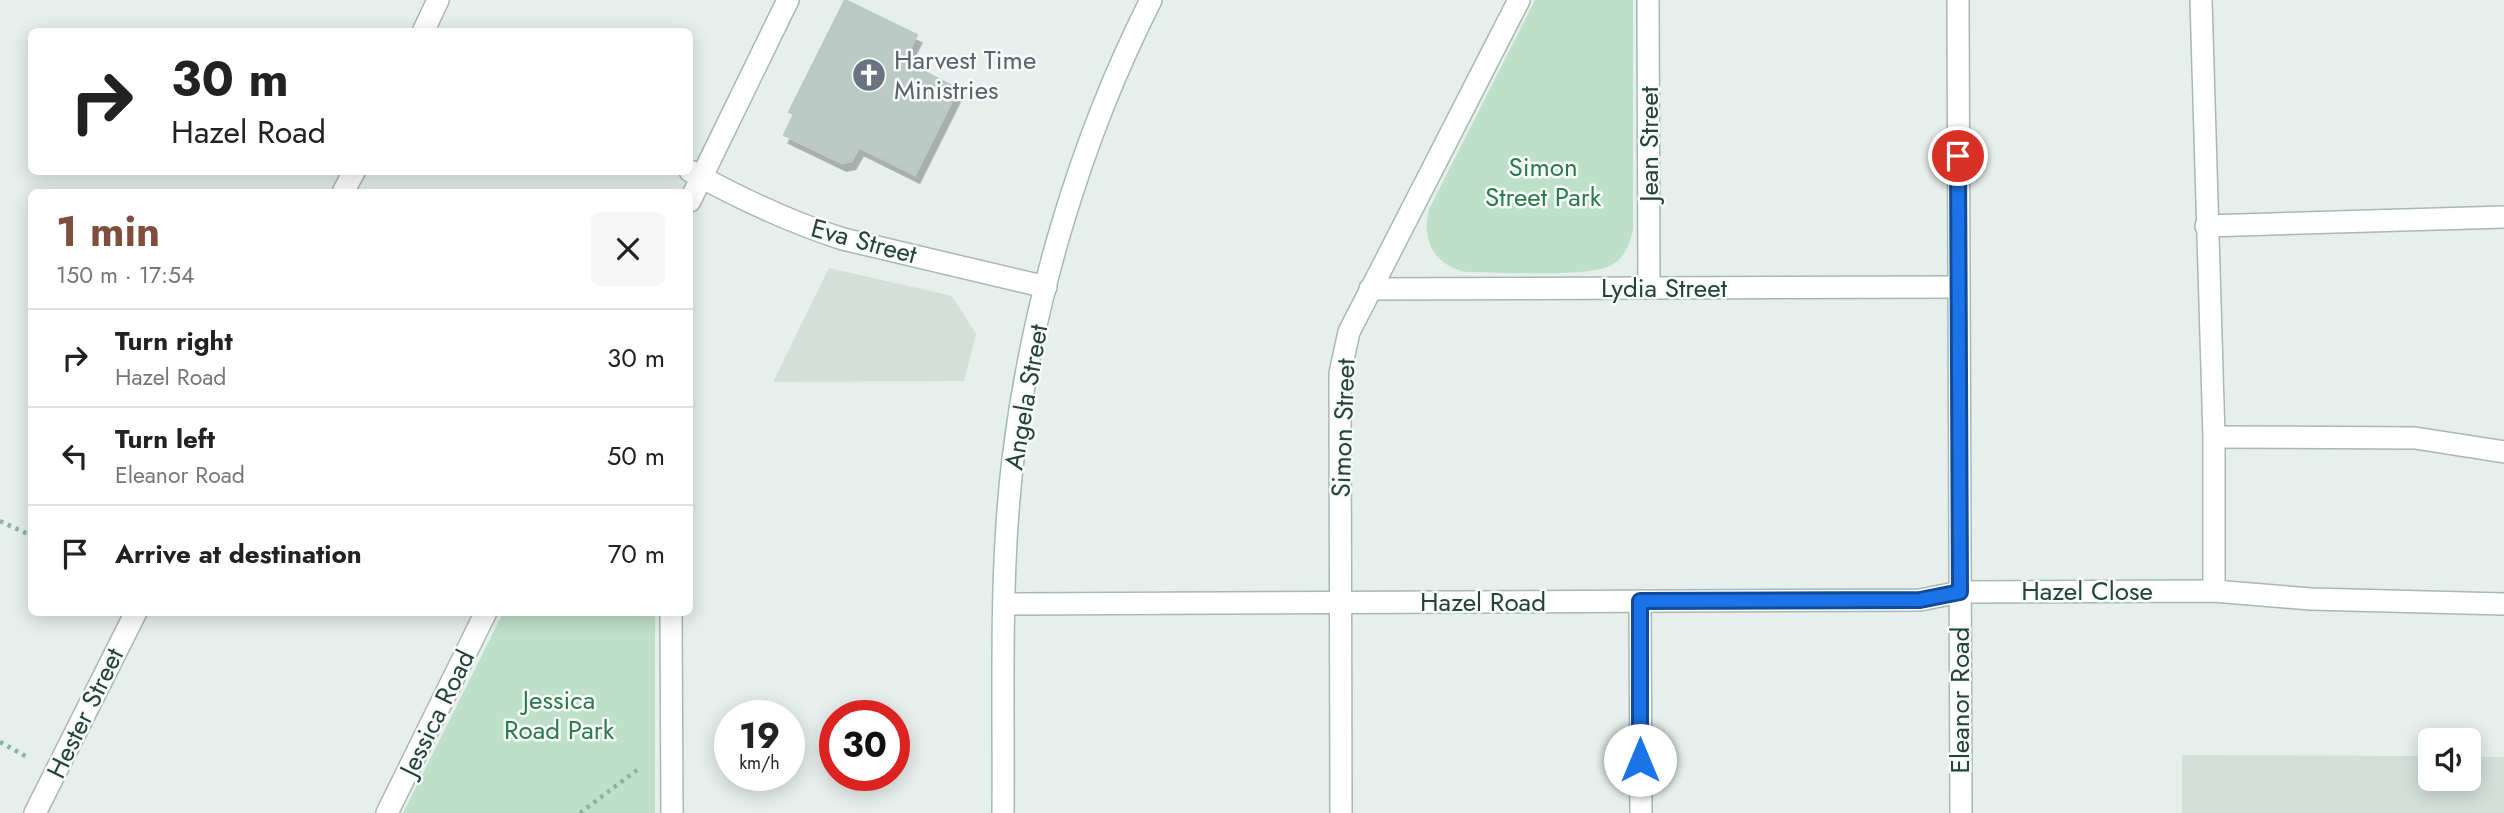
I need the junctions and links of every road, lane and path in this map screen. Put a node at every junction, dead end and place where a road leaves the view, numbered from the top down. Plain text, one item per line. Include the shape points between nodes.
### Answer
1 (438, 0) edge
2 (789, 0) edge
3 (1151, 0) edge
4 (1519, 0) edge
5 (1648, 0) edge
6 (1958, 0) edge
7 (2202, 0) edge
8 (425, 28) edge
9 (695, 174) edge
10 (2504, 217) edge
11 (2206, 226) junction
12 (1046, 287) junction
13 (1958, 287) junction
14 (1649, 288) junction
15 (1370, 289) junction
16 (2214, 437) junction
17 (2504, 452) edge
18 (0, 521) edge
19 (28, 534) edge
20 (2214, 591) junction
21 (1960, 592) junction
22 (1640, 601) junction
23 (1341, 603) junction
24 (1004, 604) junction
25 (2504, 604) edge
26 (134, 616) edge
27 (484, 616) edge
28 (671, 616) edge
29 (671, 743) junction
30 (35, 813) edge
31 (387, 813) edge
32 (580, 813) edge
33 (671, 813) edge
34 (1003, 813) edge
35 (1342, 813) edge
36 (1641, 813) edge
37 (1961, 813) edge

1 - 8 street
2 - 9 street
3 - 12 street, Angela Street via 1088,148
4 - 15 street, Simon Street
5 - 14 street, Jean Street
6 - 13 street, Eleanor Road
7 - 11 street
9 - 12 street, Eva Street via 739,198 832,236
10 - 11 street
11 - 16 street
12 - 24 street, Angela Street via 1013,459
13 - 14 street, Lydia Street
13 - 21 street, Eleanor Road
14 - 15 street, Lydia Street
15 - 23 street, Simon Street via 1349,332 1340,373
16 - 17 street via 2415,438
16 - 20 street
18 - 19 path
20 - 21 street, Hazel Close
20 - 25 street, Hazel Close via 2311,599
21 - 22 street, Hazel Road via 1920,600
21 - 37 street, Eleanor Road
22 - 23 street, Hazel Road
22 - 36 street
23 - 24 street, Hazel Road
23 - 35 street, Simon Street
24 - 34 street, Angela Street
26 - 30 street, Hester Street
27 - 31 street, Jessica Road
28 - 29 street
29 - 32 path
29 - 33 street

